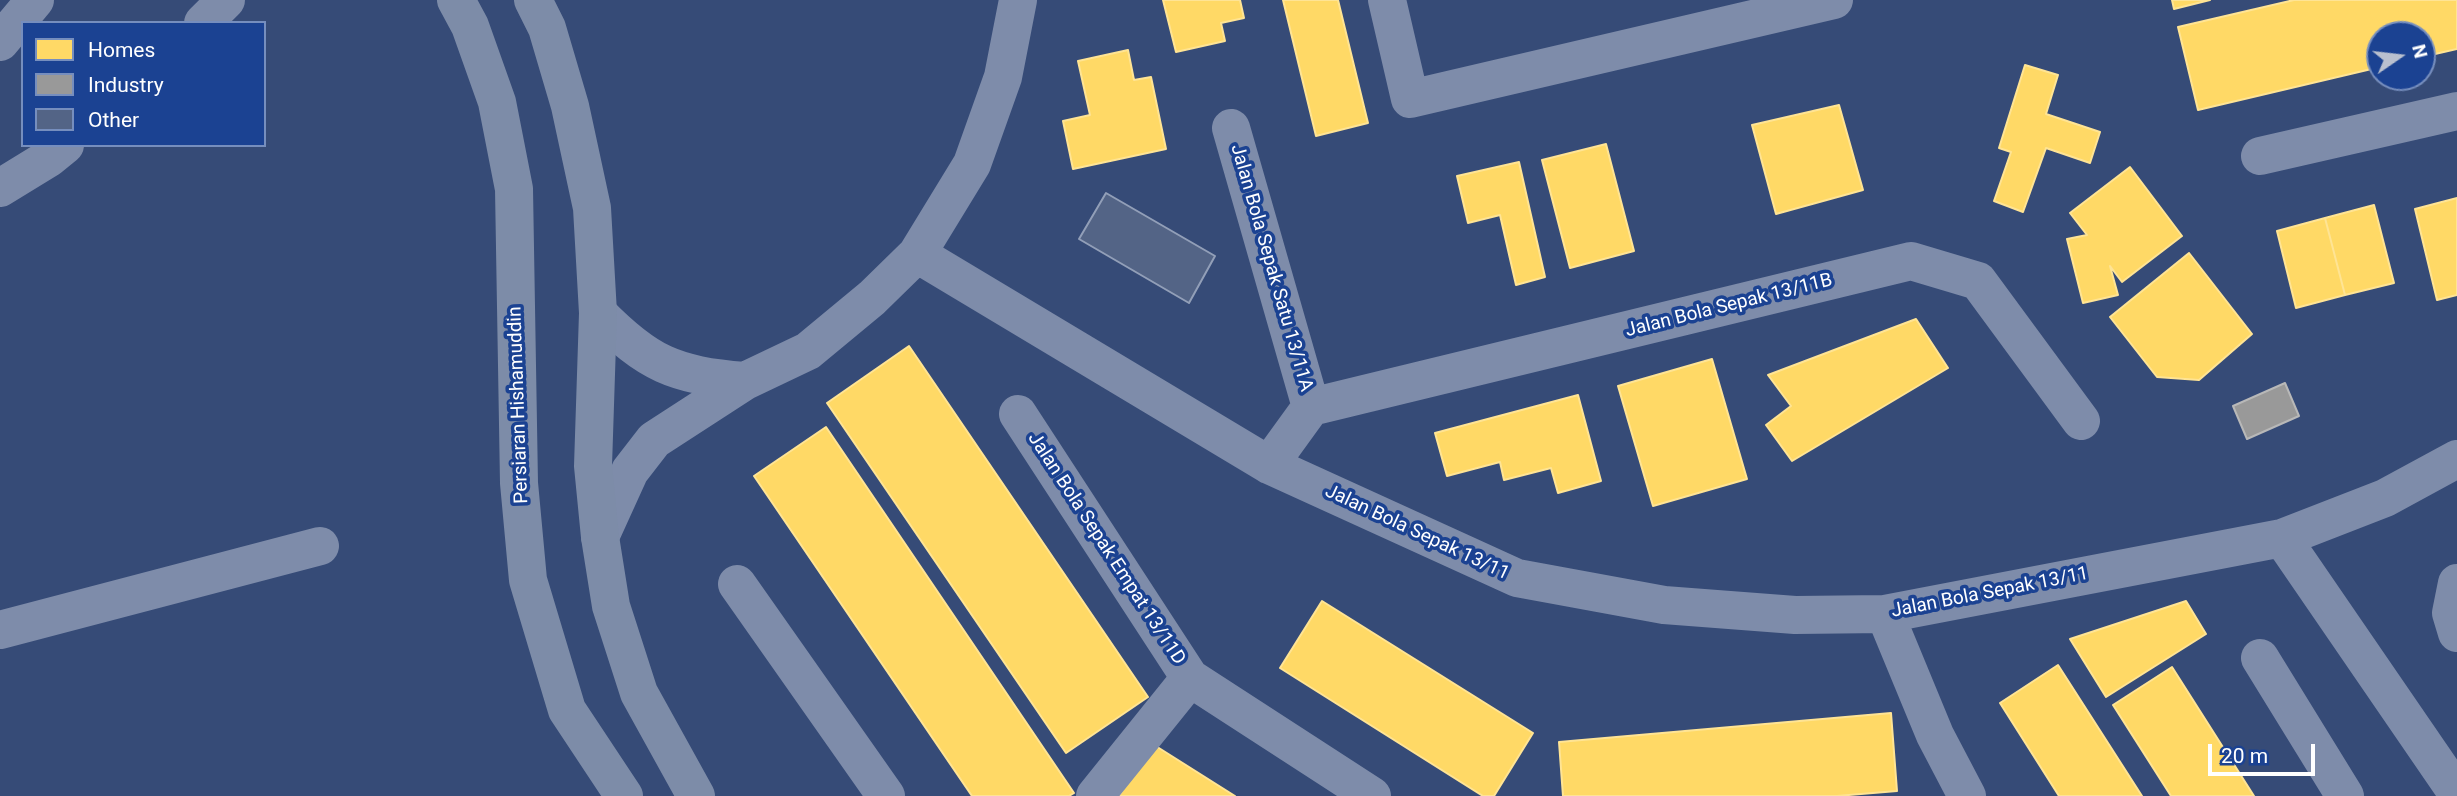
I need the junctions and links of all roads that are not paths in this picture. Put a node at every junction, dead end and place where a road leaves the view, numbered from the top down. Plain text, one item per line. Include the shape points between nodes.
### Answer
1 (35, 0) edge
2 (226, 0) edge
3 (456, 0) edge
4 (533, 0) edge
5 (1017, 0) edge
6 (1387, 0) edge
7 (1834, 0) edge
8 (205, 21) edge
9 (0, 42) edge
10 (2457, 111) edge
11 (1231, 128) dead end
12 (63, 147) edge
13 (2260, 156) dead end
14 (0, 188) edge
15 (917, 254) junction
16 (597, 313) junction
17 (745, 381) junction
18 (1311, 407) junction
19 (1018, 414) dead end
20 (2081, 421) dead end
21 (2457, 459) edge
22 (1269, 465) junction
23 (600, 537) junction
24 (2283, 538) junction
25 (320, 546) dead end
26 (2457, 583) edge
27 (737, 584) dead end
28 (1885, 614) junction
29 (0, 630) edge
30 (2457, 633) edge
31 (2260, 658) dead end
32 (1191, 678) junction
33 (2457, 793) edge
34 (624, 796) edge
35 (696, 796) edge
36 (886, 796) edge
37 (1096, 796) edge
38 (1372, 796) edge
39 (1966, 796) edge
40 (2346, 796) edge

1 - 9 street
2 - 8 street
3 - 34 main road, Persiaran Hishamuddin via 470,26 496,102 514,189 519,483 528,580 567,710
4 - 16 main road via 547,28 570,106 592,208
5 - 15 street via 1003,77 972,164
6 - 7 street via 1410,99
10 - 13 street
11 - 18 street, Jalan Bola Sepak Satu 13/11A
12 - 14 street
15 - 17 street via 808,351
15 - 22 street, Jalan Bola Sepak 13/11
16 - 17 street via 627,343 663,365 703,378
16 - 23 main road via 593,466
17 - 23 street via 654,440 630,471
18 - 20 street, Jalan Bola Sepak 13/11B via 1911,261 1978,281
18 - 22 street
19 - 32 street, Jalan Bola Sepak Empat 13/11D
21 - 24 street, Jalan Bola Sepak 13/11 via 2385,498
22 - 28 street, Jalan Bola Sepak 13/11 via 1517,579 1664,605 1796,615
23 - 35 main road via 611,606 639,693
24 - 28 street, Jalan Bola Sepak 13/11
24 - 33 street
25 - 29 street
26 - 30 street via 2451,613
27 - 36 street
28 - 39 street
31 - 40 street
32 - 37 street
32 - 38 street, Jalan Bola Sepak Empat 13/11D

